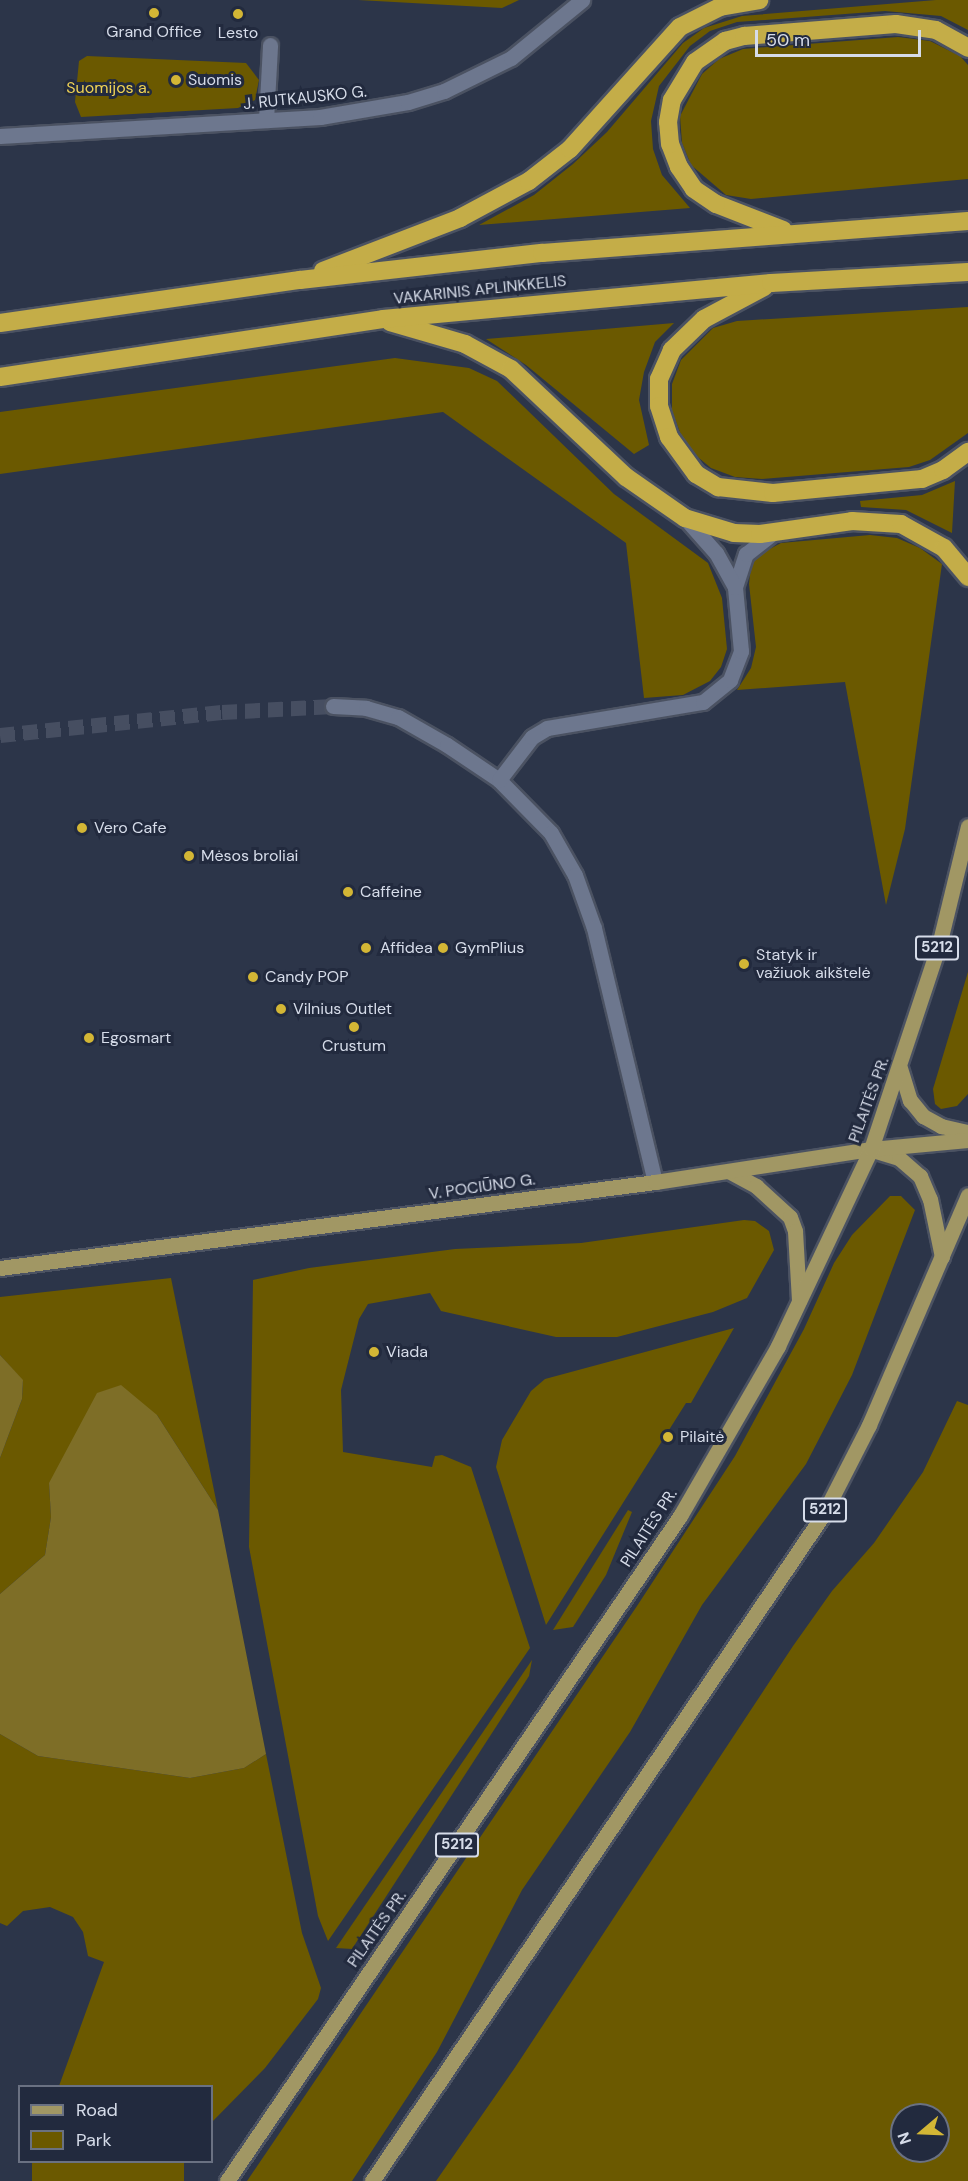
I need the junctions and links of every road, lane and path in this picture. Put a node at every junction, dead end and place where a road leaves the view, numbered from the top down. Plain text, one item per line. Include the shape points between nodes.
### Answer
1 (582, 0) edge
2 (759, 0) edge
3 (270, 45) dead end
4 (968, 48) edge
5 (266, 120) junction
6 (0, 136) edge
7 (968, 220) edge
8 (788, 231) junction
9 (968, 272) edge
10 (300, 280) junction
11 (771, 283) junction
12 (383, 319) junction
13 (0, 323) edge
14 (0, 377) edge
15 (968, 452) edge
16 (685, 518) junction
17 (774, 532) junction
18 (968, 577) edge
19 (735, 587) junction
20 (333, 706) tunnel mouth
21 (499, 780) junction
22 (968, 826) edge
23 (900, 1068) junction
24 (968, 1132) edge
25 (968, 1140) edge
26 (871, 1149) junction
27 (730, 1172) junction
28 (655, 1182) junction
29 (968, 1195) edge
30 (942, 1257) junction
31 (0, 1268) edge
32 (800, 1304) junction
33 (376, 2178) edge
34 (227, 2181) edge

1 - 5 street, J. RUTKAUSKO G. via 511,58 444,91 364,111
2 - 10 highway via 720,7 680,27 570,149 529,181 460,218
3 - 5 street
4 - 8 highway via 936,30 896,24 744,36 725,41 695,62 672,100 668,122 670,144 679,167 694,189 716,204
5 - 6 street, J. RUTKAUSKO G.
7 - 8 highway, VAKARINIS APLINKKELIS
8 - 10 highway, VAKARINIS APLINKKELIS via 542,252
9 - 11 highway, VAKARINIS APLINKKELIS
10 - 13 highway, VAKARINIS APLINKKELIS
11 - 12 highway, VAKARINIS APLINKKELIS
11 - 15 highway via 704,319 672,350 659,379 659,406 669,437 696,474 718,487 743,492 785,492 922,479 944,470
12 - 14 highway, VAKARINIS APLINKKELIS
12 - 16 highway via 465,344 511,369 626,477
16 - 17 highway via 734,533
16 - 19 street via 716,553
17 - 18 highway via 852,521 901,524 944,548
17 - 19 street via 746,554
19 - 21 street via 741,651 730,680 716,693 703,702 685,706 547,728 532,737
20 - 21 street via 366,708 398,717
21 - 28 street via 551,833 581,890 613,993
22 - 23 main road, PILAITĖS PR. / 5212 via 940,941
23 - 24 main road via 910,1100 923,1116 941,1126
23 - 26 main road, PILAITĖS PR. / 5212
25 - 26 main road, V. POCIŪNO G.
26 - 27 main road, V. POCIŪNO G.
26 - 30 main road via 899,1158 920,1176 930,1199
26 - 32 main road, PILAITĖS PR. / 5212
27 - 28 main road, V. POCIŪNO G.
27 - 32 main road via 756,1186 790,1217 795,1231
28 - 31 main road, V. POCIŪNO G.
29 - 30 main road, 5212
30 - 33 main road, 5212 via 869,1425 823,1515
32 - 34 main road, PILAITĖS PR. / 5212 via 680,1516

